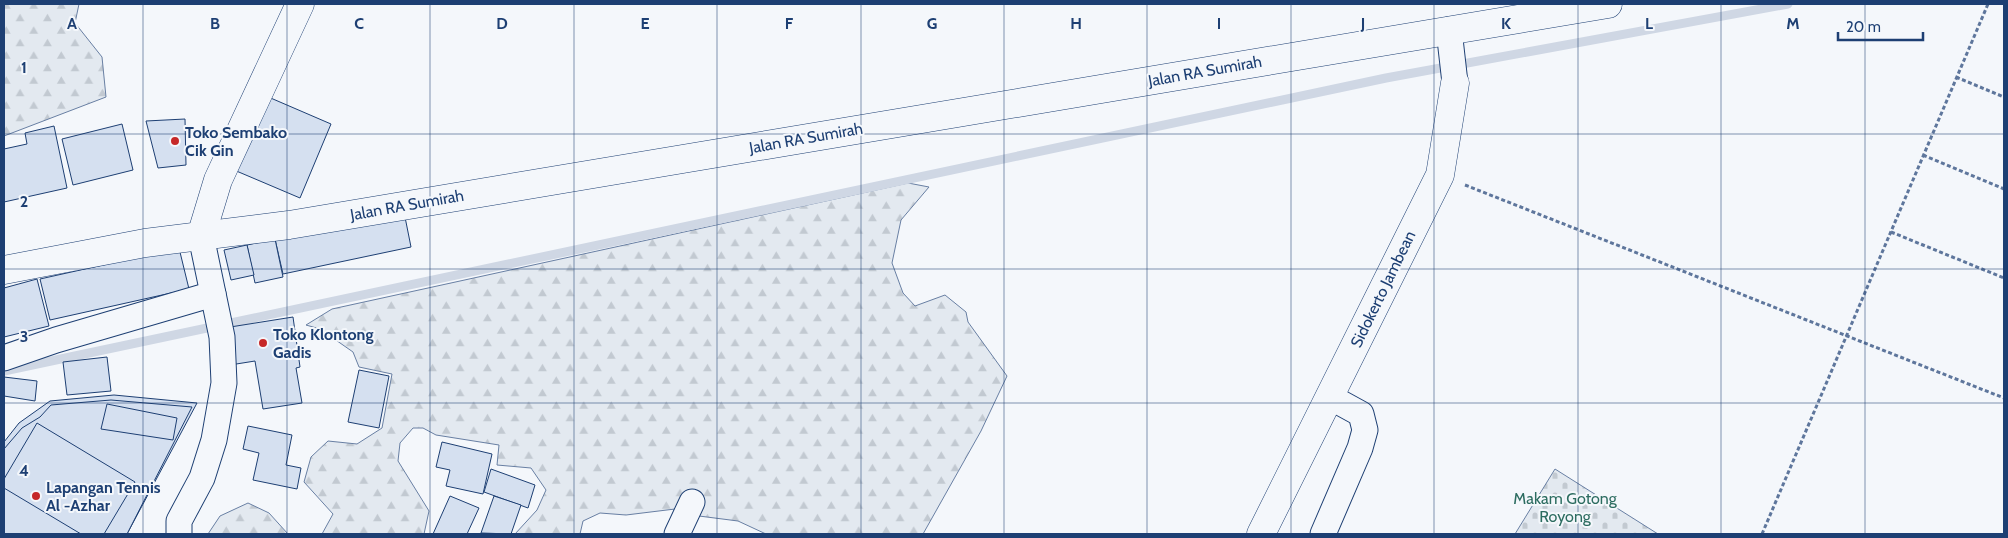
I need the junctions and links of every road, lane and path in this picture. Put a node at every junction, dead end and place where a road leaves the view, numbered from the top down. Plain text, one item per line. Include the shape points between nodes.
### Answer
1 (300, 4) edge
2 (1608, 4) edge
3 (1988, 4) edge
4 (1451, 40) junction
5 (1956, 77) junction
6 (1455, 83) joint
7 (2004, 96) edge
8 (1923, 155) junction
9 (1440, 175) junction
10 (2004, 189) edge
11 (1890, 232) junction
12 (201, 236) junction
13 (4, 270) edge
14 (2004, 278) edge
15 (214, 302) junction
16 (1846, 336) junction
17 (4, 358) edge
18 (1330, 397) junction
19 (2004, 398) edge
20 (692, 502) dead end
21 (179, 534) edge
22 (677, 534) edge
23 (1261, 534) edge
24 (1323, 534) edge
25 (1762, 534) edge

1 - 12 main road via 218,180
2 - 4 main road, Jalan RA Sumirah
3 - 5 path
4 - 6 street, Sidokerto Jambean
4 - 12 main road, Jalan RA Sumirah via 289,225
5 - 7 path
5 - 8 path
6 - 9 main road, Sidokerto Jambean
8 - 10 path
8 - 11 path
9 - 16 path
9 - 18 main road, Sidokerto Jambean
11 - 14 path
11 - 16 path
12 - 13 main road, Jalan RA Sumirah via 145,243
12 - 15 street
15 - 17 street via 56,340
15 - 21 street via 222,337 224,383 214,440 202,478 179,521
16 - 19 path
16 - 25 path
18 - 23 main road, Sidokerto Jambean
18 - 24 street via 1361,414 1365,430
20 - 22 street

